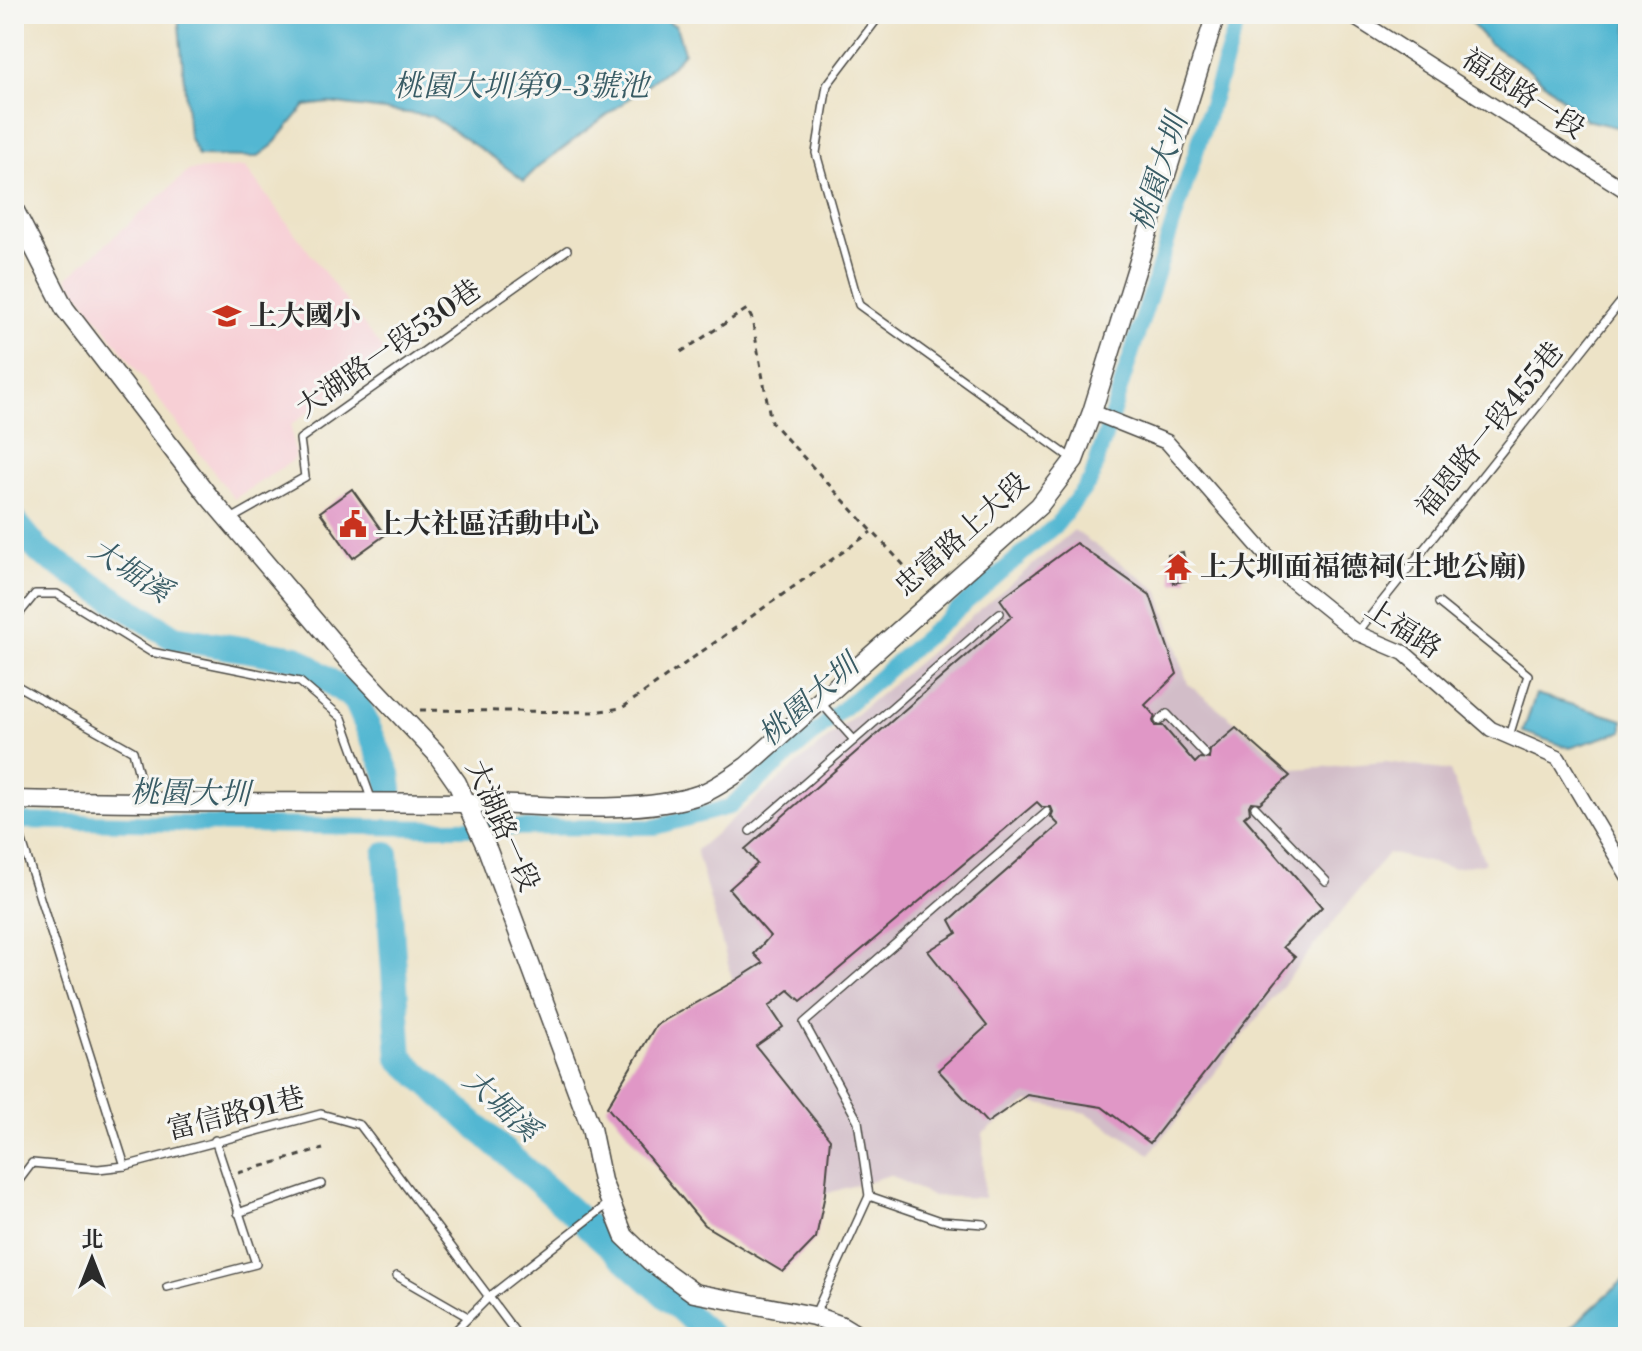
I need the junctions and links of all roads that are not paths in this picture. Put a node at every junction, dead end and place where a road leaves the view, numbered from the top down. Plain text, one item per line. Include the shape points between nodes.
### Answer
1 (881, 14) edge
2 (1216, 14) edge
3 (1349, 14) edge
4 (1628, 192) edge
5 (14, 209) edge
6 (567, 250) dead end
7 (1628, 293) edge
8 (1097, 414) junction
9 (1074, 460) junction
10 (229, 520) junction
11 (1439, 603) dead end
12 (1000, 613) dead end
13 (14, 620) edge
14 (1357, 633) junction
15 (14, 684) edge
16 (822, 703) junction
17 (1159, 721) dead end
18 (1509, 737) junction
19 (854, 740) junction
20 (1205, 754) dead end
21 (146, 802) junction
22 (373, 802) junction
23 (19, 803) edge
24 (467, 803) junction
25 (1255, 807) dead end
26 (1047, 812) dead end
27 (750, 831) dead end
28 (1628, 876) edge
29 (1326, 881) dead end
30 (215, 1140) junction
31 (125, 1166) junction
32 (321, 1184) dead end
33 (14, 1187) edge
34 (869, 1196) junction
35 (610, 1203) junction
36 (238, 1213) junction
37 (984, 1224) dead end
38 (397, 1276) dead end
39 (167, 1287) dead end
40 (489, 1297) junction
41 (814, 1316) junction
42 (468, 1317) junction
43 (449, 1337) edge
44 (519, 1337) edge
45 (860, 1337) edge

1 - 9 lane via 827,85 816,153 859,305
2 - 8 street, 忠富路上大段
3 - 4 street, 福恩路一段
5 - 10 street, 大湖路一段 via 65,309
6 - 10 lane, 大湖路一段530巷 via 300,439 305,477
7 - 14 lane, 福恩路一段455巷
8 - 9 street, 忠富路上大段
8 - 14 street, 上福路 via 1167,442 1280,571
9 - 16 street, 忠富路上大段 via 1039,506
10 - 24 street, 大湖路一段 via 347,659 436,753
11 - 18 lane via 1528,675
12 - 19 lane
13 - 22 lane via 35,594 57,594 151,652 300,682 342,718
14 - 18 street, 上福路 via 1404,653 1491,729
15 - 21 lane via 133,751
16 - 19 lane
16 - 24 street, 忠富路上大段 via 747,766 700,795 606,807
17 - 20 lane via 1167,714
18 - 28 street, 上福路 via 1558,758
19 - 27 lane
21 - 22 street, 忠富路上大段
21 - 23 street, 忠富路上大段
22 - 24 street, 忠富路上大段
23 - 31 lane via 20,835
24 - 35 street, 大湖路一段 via 591,1128
25 - 29 lane
26 - 34 lane via 804,1023 858,1121
30 - 31 lane, 富信路91巷
30 - 36 lane
30 - 40 lane, 富信路91巷 via 321,1114 360,1125
31 - 33 lane, 富信路91巷 via 32,1163
32 - 36 lane
34 - 37 lane via 941,1221
34 - 41 lane
35 - 40 lane
35 - 41 street, 大湖路一段 via 624,1236 694,1293
36 - 39 lane via 256,1264
38 - 42 lane
40 - 42 lane
40 - 44 lane, 富信路91巷
41 - 45 street, 大湖路一段
42 - 43 lane

